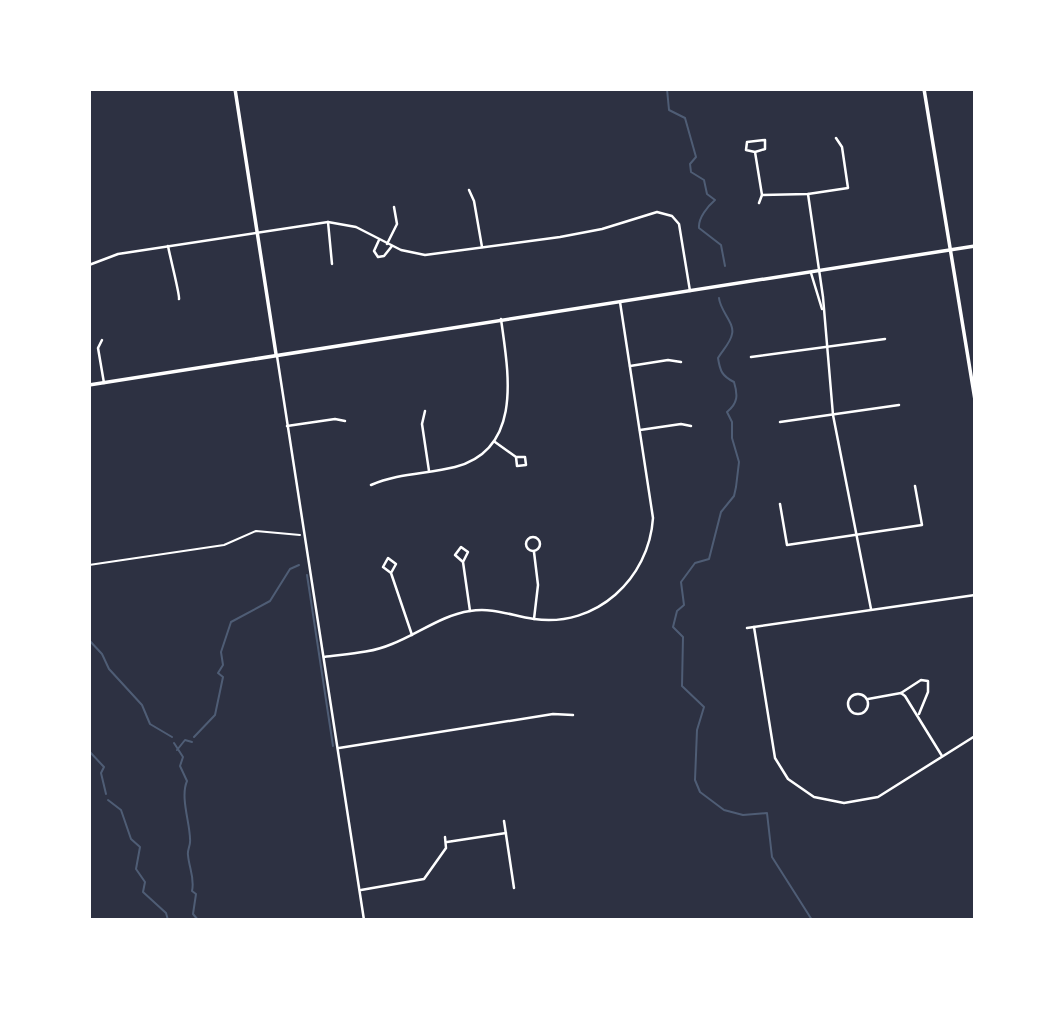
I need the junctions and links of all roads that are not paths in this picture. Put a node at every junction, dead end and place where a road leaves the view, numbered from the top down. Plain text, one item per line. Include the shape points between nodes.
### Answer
1 (235, 89) edge
2 (924, 89) edge
3 (836, 138) dead end
4 (755, 152) junction
5 (469, 190) dead end
6 (808, 194) junction
7 (762, 195) junction
8 (759, 203) dead end
9 (394, 207) dead end
10 (328, 222) junction
11 (256, 233) junction
12 (379, 239) junction
13 (387, 244) junction
14 (168, 246) junction
15 (392, 246) junction
16 (975, 246) edge
17 (482, 247) junction
18 (950, 250) junction
19 (332, 264) dead end
20 (89, 265) edge
21 (820, 271) junction
22 (811, 272) junction
23 (690, 291) junction
24 (179, 299) dead end
25 (620, 302) junction
26 (822, 309) junction
27 (501, 319) junction
28 (885, 339) dead end
29 (102, 340) dead end
30 (828, 347) junction
31 (276, 354) junction
32 (751, 357) dead end
33 (681, 362) dead end
34 (630, 366) junction
35 (104, 383) junction
36 (89, 385) edge
37 (975, 400) edge
38 (899, 405) dead end
39 (425, 411) dead end
40 (833, 415) junction
41 (345, 421) dead end
42 (780, 422) dead end
43 (287, 426) junction
44 (691, 426) dead end
45 (640, 429) junction
46 (494, 441) junction
47 (516, 457) dead end
48 (429, 471) junction
49 (371, 485) dead end
50 (915, 486) dead end
51 (780, 504) dead end
52 (858, 534) junction
53 (534, 552) dead end
54 (463, 562) dead end
55 (391, 573) dead end
56 (975, 592) edge
57 (871, 609) junction
58 (470, 611) junction
59 (534, 620) junction
60 (754, 627) junction
61 (747, 628) dead end
62 (412, 635) junction
63 (324, 657) junction
64 (901, 693) junction
65 (868, 699) junction
66 (919, 714) junction
67 (573, 715) dead end
68 (975, 736) edge
69 (339, 748) junction
70 (942, 756) junction
71 (504, 821) dead end
72 (506, 833) junction
73 (444, 837) dead end
74 (447, 842) junction
75 (514, 888) dead end
76 (361, 890) junction
77 (365, 920) edge

1 - 11 street
2 - 18 street
3 - 6 street via 842,147 848,188
4 - 4 street via 765,149 765,140 747,142 746,150
4 - 7 street
5 - 17 street
6 - 7 street
6 - 21 street
7 - 8 street
9 - 13 street via 397,224
10 - 11 street
10 - 12 street via 349,224
10 - 19 street
11 - 14 street
11 - 31 street
12 - 13 street
12 - 15 street via 374,251 378,257
13 - 15 street
14 - 20 street via 118,254
14 - 24 street
15 - 17 street via 425,255
16 - 18 street
17 - 23 street via 592,231 662,212 677,221
18 - 21 street
18 - 37 street
21 - 22 street
21 - 26 street
22 - 23 street
22 - 26 street
23 - 25 street
25 - 27 street
25 - 34 street
26 - 30 street
27 - 31 street
27 - 46 street via 509,396
28 - 30 street
29 - 35 street via 98,348
30 - 32 street
30 - 40 street
31 - 35 street
31 - 43 street
33 - 34 street
34 - 45 street
35 - 36 street
38 - 40 street
39 - 48 street via 422,424
40 - 42 street
40 - 52 street
41 - 43 street
43 - 63 street
44 - 45 street
45 - 59 street via 653,510 650,540 640,568 609,599 578,616
46 - 47 street
46 - 48 street via 464,464
48 - 49 street
50 - 52 street via 922,525
51 - 52 street via 787,545
52 - 57 street
53 - 59 street via 538,585
54 - 58 street
55 - 62 street
56 - 57 street
57 - 60 street
58 - 59 street via 500,611
58 - 62 street
60 - 61 street
60 - 70 street via 774,754 788,779 806,793 835,803 864,802 892,790
62 - 63 street via 382,648
63 - 69 street
64 - 65 street
64 - 66 street
64 - 66 street via 921,680 928,681
65 - 65 street via 855,694 849,706 862,713
66 - 70 street
67 - 69 street via 553,714
68 - 70 street
69 - 76 street
71 - 72 street
72 - 74 street
72 - 75 street
73 - 74 street
74 - 76 street via 424,879
76 - 77 street

